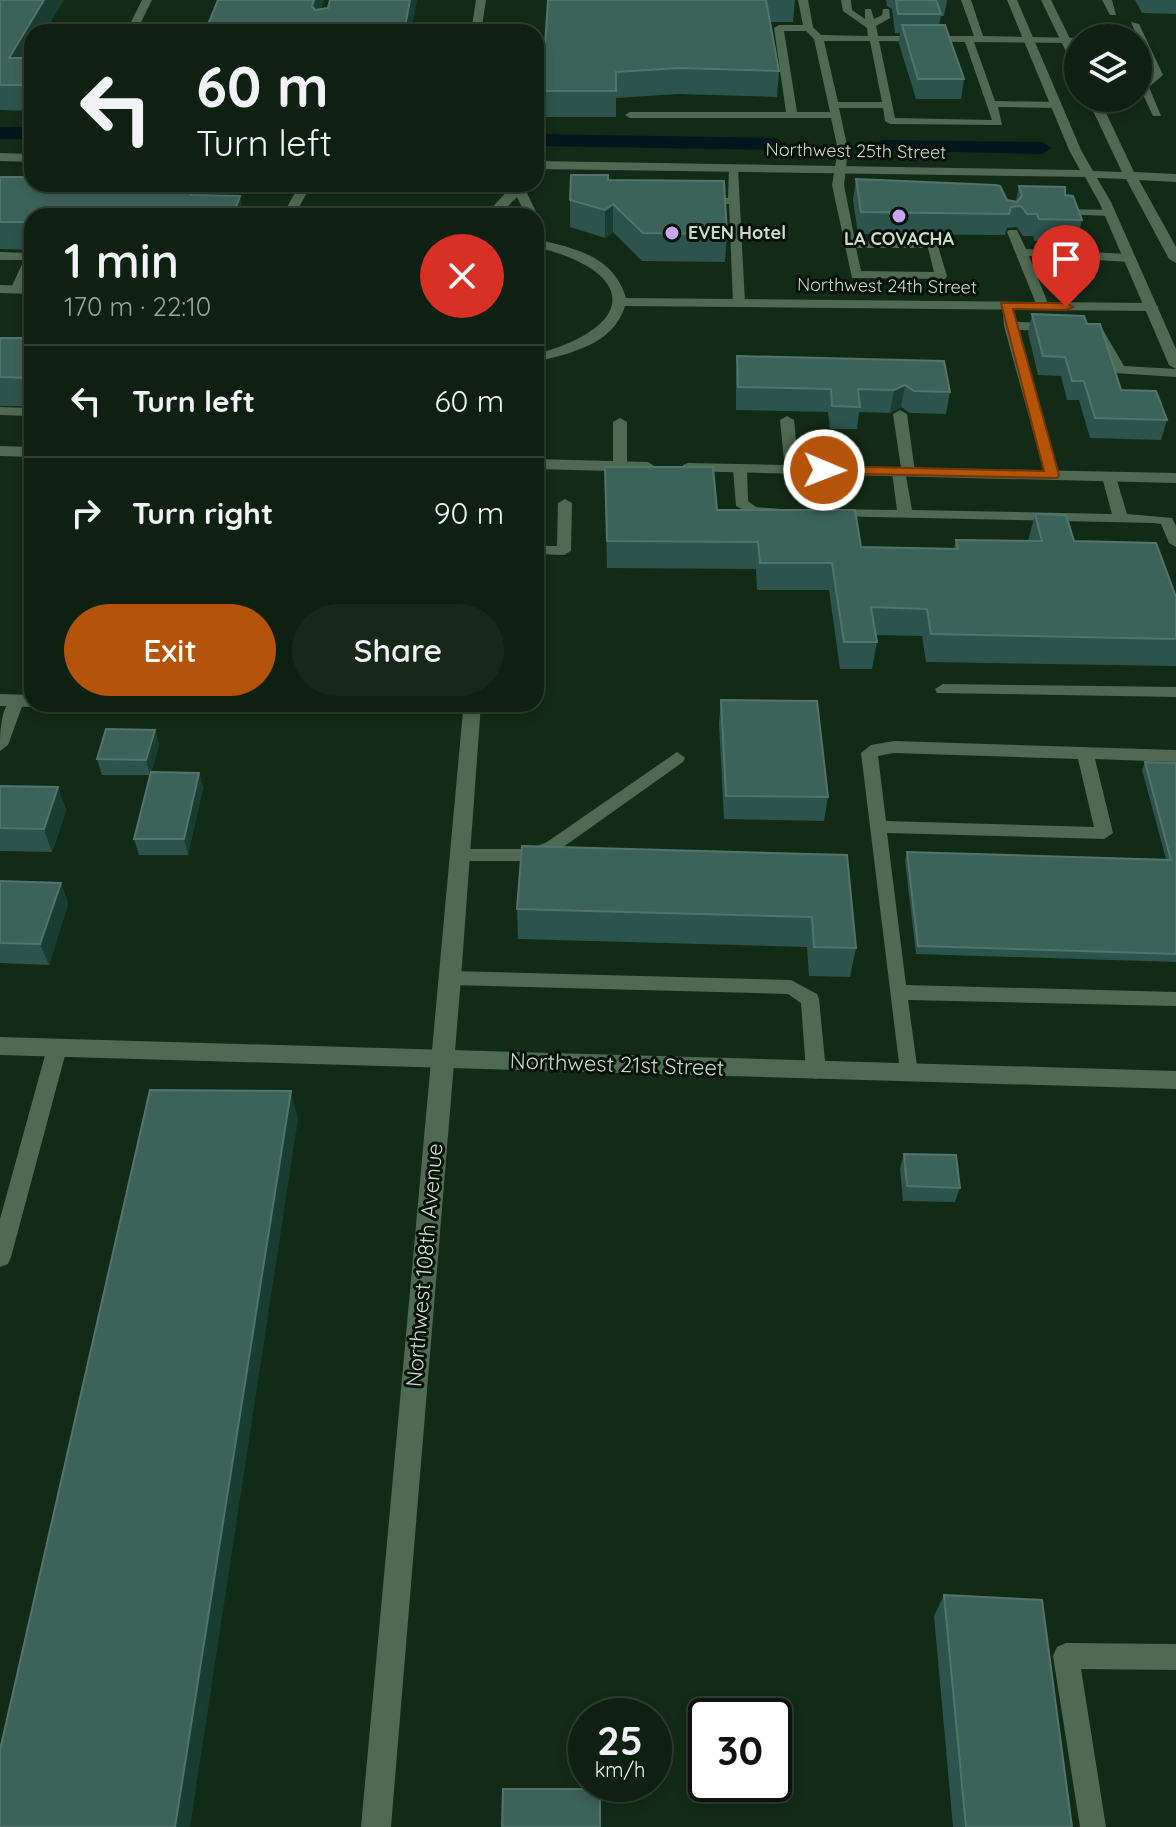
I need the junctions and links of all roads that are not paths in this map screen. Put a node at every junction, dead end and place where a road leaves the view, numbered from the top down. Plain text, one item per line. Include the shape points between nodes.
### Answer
1 (147, 0) edge
2 (481, 0) edge
3 (803, 0) edge
4 (846, 0) edge
5 (966, 0) edge
6 (1012, 0) edge
7 (1046, 0) edge
8 (1107, 0) edge
9 (1113, 13) dead end
10 (135, 24) edge
11 (477, 24) edge
12 (869, 26) junction
13 (808, 28) junction
14 (1064, 28) edge
15 (819, 38) junction
16 (1028, 39) junction
17 (972, 40) junction
18 (1064, 40) edge
19 (874, 41) junction
20 (1152, 64) edge
21 (1152, 75) edge
22 (1158, 75) junction
23 (992, 104) junction
24 (888, 105) junction
25 (1056, 105) junction
26 (833, 110) junction
27 (1100, 112) edge
28 (1157, 114) dead end
29 (630, 115) dead end
30 (792, 115) junction
31 (0, 157) edge
32 (24, 158) edge
33 (544, 166) edge
34 (733, 168) junction
35 (841, 169) junction
36 (993, 172) junction
37 (1090, 174) junction
38 (1131, 176) junction
39 (1176, 178) edge
40 (998, 185) edge
41 (513, 192) edge
42 (687, 200) edge
43 (734, 201) junction
44 (498, 208) edge
45 (1066, 212) edge
46 (1109, 213) junction
47 (1013, 232) edge
48 (544, 235) edge
49 (851, 244) junction
50 (544, 245) edge
51 (562, 248) junction
52 (1021, 252) junction
53 (0, 256) edge
54 (24, 256) edge
55 (1130, 258) junction
56 (1176, 259) edge
57 (24, 272) edge
58 (0, 289) edge
59 (16, 290) junction
60 (24, 290) edge
61 (622, 302) junction
62 (739, 303) junction
63 (1006, 306) junction
64 (1043, 306) junction
65 (1152, 307) junction
66 (1010, 326) junction
67 (544, 356) edge
68 (1176, 365) edge
69 (1176, 373) edge
70 (0, 411) edge
71 (24, 412) edge
72 (900, 414) dead end
73 (787, 420) dead end
74 (620, 422) dead end
75 (0, 451) edge
76 (24, 452) edge
77 (544, 464) edge
78 (620, 467) junction
79 (740, 469) junction
80 (792, 470) junction
81 (904, 472) junction
82 (1052, 475) junction
83 (1109, 477) junction
84 (1176, 478) edge
85 (565, 503) dead end
86 (905, 514) junction
87 (1121, 519) junction
88 (1176, 543) edge
89 (544, 550) edge
90 (943, 689) dead end
91 (1176, 692) edge
92 (16, 701) edge
93 (471, 712) edge
94 (0, 745) edge
95 (1085, 753) junction
96 (1176, 756) edge
97 (677, 758) dead end
98 (877, 827) junction
99 (461, 855) junction
100 (451, 978) junction
101 (898, 992) junction
102 (1176, 999) edge
103 (0, 1046) edge
104 (57, 1048) junction
105 (442, 1060) junction
106 (816, 1071) junction
107 (908, 1073) junction
108 (1176, 1080) edge
109 (0, 1257) edge
110 (1176, 1657) edge
111 (376, 1827) edge
112 (1093, 1827) edge

1 - 10 lane
2 - 11 lane
3 - 13 lane
4 - 12 lane via 848,11
5 - 17 lane
6 - 16 street
7 - 14 street
8 - 9 lane
12 - 12 lane via 887,16 873,11
12 - 19 lane
13 - 15 lane
13 - 30 lane via 779,28
15 - 19 lane
15 - 26 lane
16 - 17 lane
16 - 18 lane
16 - 25 street
17 - 19 lane
17 - 23 lane
19 - 24 lane
20 - 22 lane
21 - 22 lane
22 - 28 lane via 1144,86
23 - 24 lane via 998,123 890,121
23 - 25 lane
24 - 26 lane
25 - 37 street
26 - 30 lane
26 - 35 lane via 843,150
27 - 38 street
29 - 30 lane
31 - 32 street
33 - 34 street, Northwest 25th Street via 611,172
34 - 35 street, Northwest 25th Street
34 - 43 lane
35 - 36 street, Northwest 25th Street
35 - 49 lane via 838,185
36 - 37 street, Northwest 25th Street
36 - 40 lane
37 - 38 street, Northwest 25th Street
37 - 46 street
38 - 39 street, Northwest 25th Street
38 - 56 street
41 - 44 street
42 - 43 lane
43 - 62 lane
45 - 46 lane
46 - 55 street
47 - 52 lane
48 - 51 street
49 - 49 lane via 933,245 941,276 856,275
50 - 51 street
51 - 61 street via 606,270 620,288
52 - 55 lane
52 - 64 lane
53 - 54 lane
55 - 65 street
57 - 59 lane
58 - 59 street
59 - 60 street
61 - 62 street, Northwest 24th Street
61 - 67 street via 618,315 593,339
62 - 63 street, Northwest 24th Street
63 - 64 street, Northwest 24th Street
63 - 66 lane
64 - 65 street, Northwest 24th Street
65 - 68 street
66 - 69 lane via 1089,328 1103,336 1120,370
66 - 82 lane
70 - 71 lane
72 - 81 lane
73 - 80 lane
74 - 78 lane
75 - 76 street
77 - 78 street
78 - 79 street
79 - 80 street
79 - 86 lane via 741,503 760,512
80 - 81 street
81 - 82 street
81 - 86 lane
82 - 83 street
83 - 84 street
83 - 87 lane
85 - 89 lane via 564,551
86 - 87 lane
87 - 88 lane via 1167,521
90 - 91 lane
92 - 94 lane
93 - 99 street, Northwest 108th Avenue
95 - 96 lane
95 - 98 lane via 877,749 869,753
95 - 98 lane via 1104,833
97 - 99 lane via 553,846 532,855
98 - 101 lane
99 - 100 street, Northwest 108th Avenue
100 - 105 street, Northwest 108th Avenue
100 - 106 lane via 791,987 810,999
101 - 102 lane
101 - 107 lane
103 - 104 street, Northwest 21st Street
104 - 105 street, Northwest 21st Street
104 - 109 lane
105 - 106 street, Northwest 21st Street
105 - 111 street, Northwest 108th Avenue
106 - 107 street, Northwest 21st Street
107 - 108 street, Northwest 21st Street
110 - 112 lane via 1066,1656

